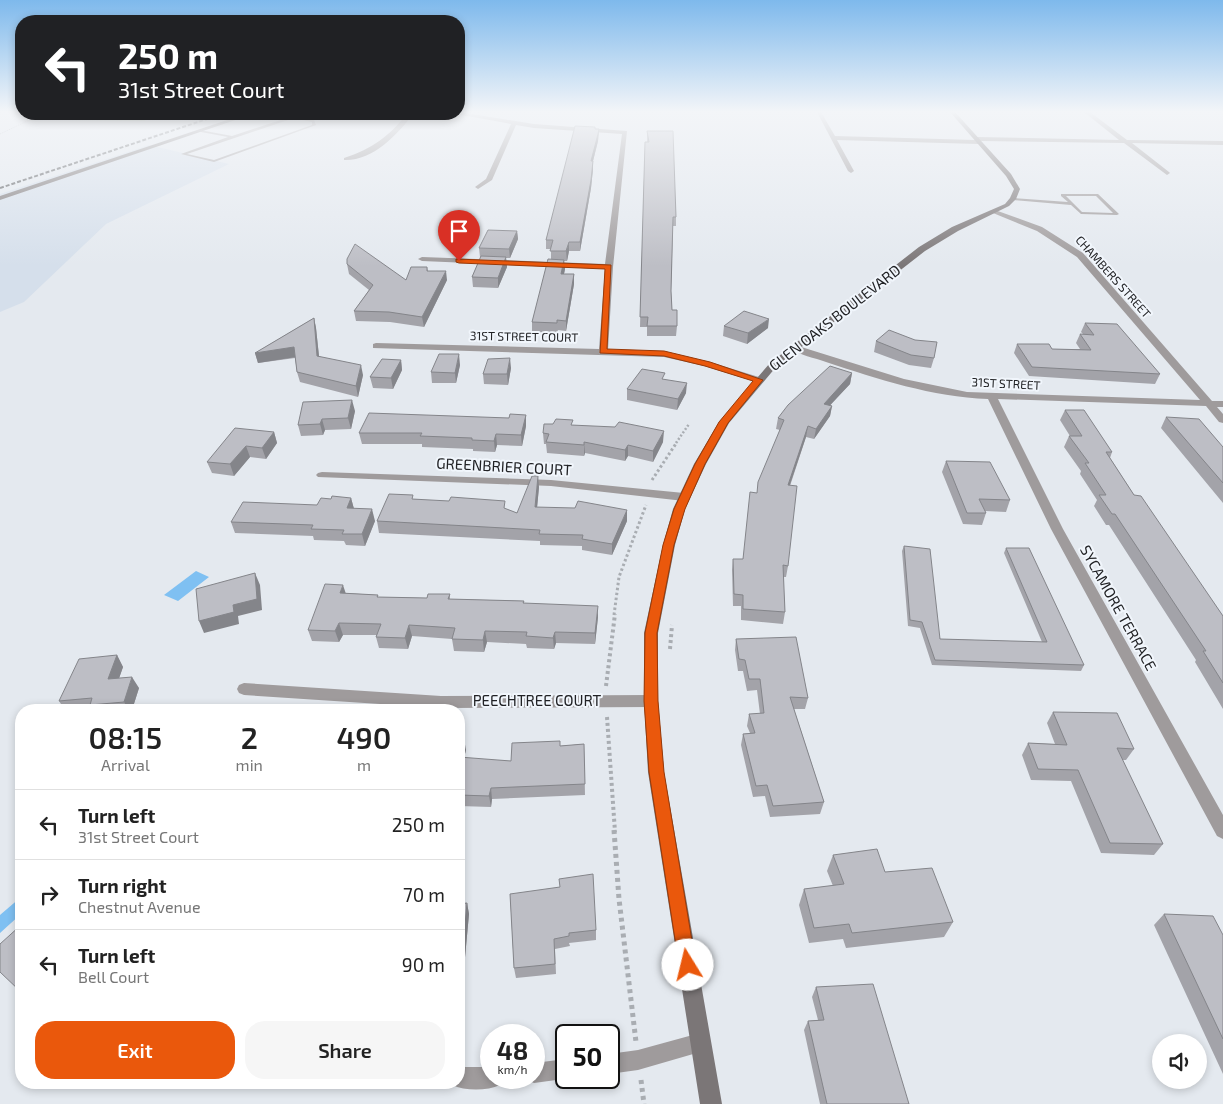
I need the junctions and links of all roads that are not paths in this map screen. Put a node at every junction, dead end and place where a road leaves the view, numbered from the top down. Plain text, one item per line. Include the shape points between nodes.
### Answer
1 (103, 164) edge
2 (496, 164) edge
3 (621, 164) edge
4 (847, 164) edge
5 (999, 164) edge
6 (1155, 164) edge
7 (851, 171) dead end
8 (1167, 173) dead end
9 (478, 187) dead end
10 (0, 198) edge
11 (1013, 200) junction
12 (1072, 204) junction
13 (995, 212) junction
14 (422, 259) dead end
15 (609, 267) junction
16 (376, 346) dead end
17 (795, 348) junction
18 (603, 351) junction
19 (759, 380) junction
20 (992, 397) junction
21 (1208, 403) junction
22 (1223, 404) edge
23 (1223, 420) edge
24 (322, 476) dead end
25 (684, 497) junction
26 (244, 689) dead end
27 (651, 701) junction
28 (1223, 831) edge
29 (700, 1043) junction
30 (620, 1062) edge
31 (465, 1078) edge
32 (480, 1078) edge
33 (711, 1104) edge

1 - 10 main road
2 - 9 street via 489,180
3 - 15 street
4 - 7 street
5 - 11 main road via 1017,189
6 - 8 street
11 - 12 lane
11 - 13 main road
12 - 12 lane via 1062,195 1097,195 1117,214 1081,213
13 - 17 main road, GLEN OAKS BOULEVARD via 955,229 922,249
13 - 21 street, CHAMBERS STREET via 1039,228 1080,255
14 - 15 street
15 - 18 street
16 - 18 street, 31ST STREET COURT
17 - 19 main road, GLEN OAKS BOULEVARD
17 - 20 street, 31ST STREET via 929,390
18 - 19 street, 31ST STREET COURT via 664,354
19 - 25 main road, GLEN OAKS BOULEVARD via 724,422
20 - 21 street, 31ST STREET
20 - 28 street, SYCAMORE TERRACE via 1062,538
21 - 22 street, 31ST STREET
21 - 23 street, CHAMBERS STREET
24 - 25 street, GREENBRIER COURT via 551,483
25 - 27 main road, GLEN OAKS BOULEVARD via 669,545 651,633
26 - 27 street, PEECHTREE COURT via 441,702
27 - 29 main road, GLEN OAKS BOULEVARD via 656,772
29 - 30 street
29 - 33 main road, GLEN OAKS BOULEVARD
31 - 32 street

